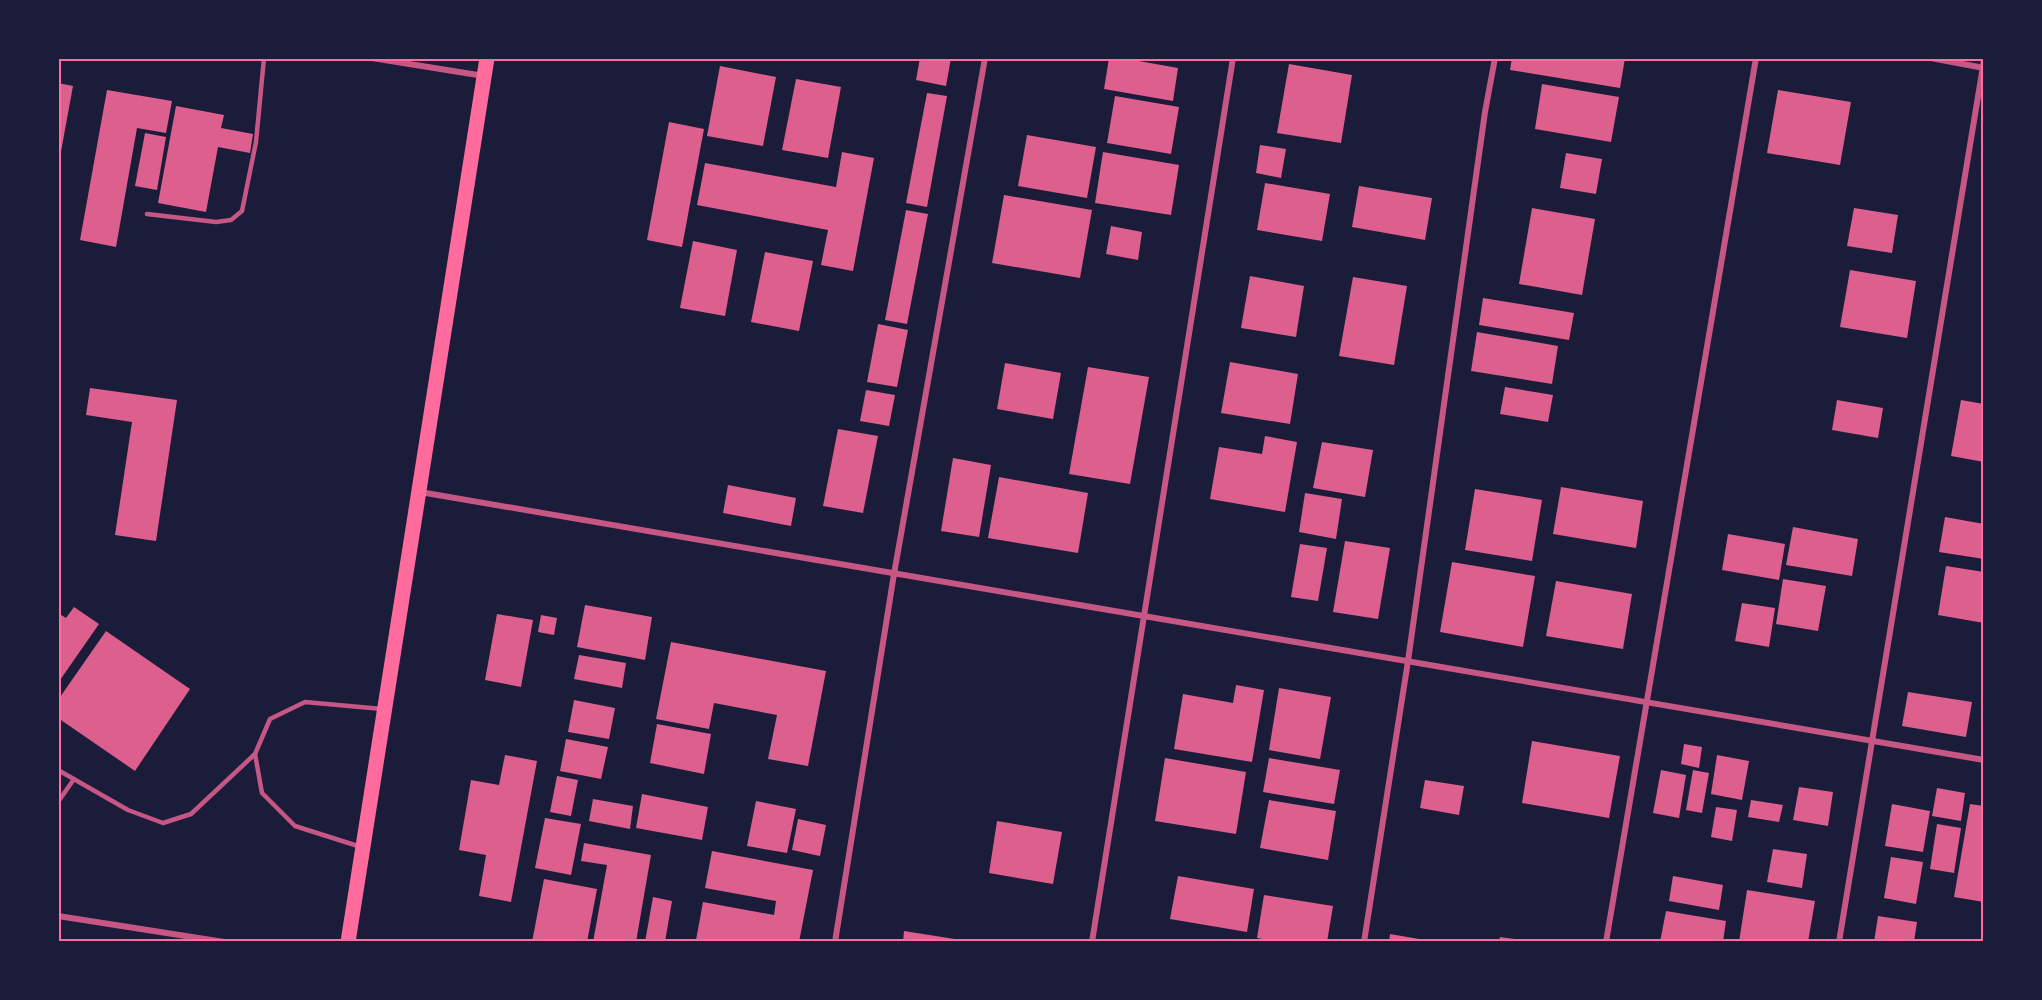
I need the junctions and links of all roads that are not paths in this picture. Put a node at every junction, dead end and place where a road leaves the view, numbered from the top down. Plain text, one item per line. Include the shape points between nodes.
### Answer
1 (264, 58) edge
2 (372, 58) edge
3 (487, 58) edge
4 (985, 58) edge
5 (1233, 58) edge
6 (1495, 58) edge
7 (1756, 58) edge
8 (1931, 58) edge
9 (1983, 60) edge
10 (1983, 68) edge
11 (485, 76) junction
12 (147, 214) dead end
13 (419, 492) junction
14 (894, 574) junction
15 (1143, 616) junction
16 (1408, 661) junction
17 (1647, 703) junction
18 (385, 709) junction
19 (1872, 741) junction
20 (255, 754) junction
21 (1983, 760) edge
22 (58, 770) edge
23 (74, 779) junction
24 (58, 802) edge
25 (363, 848) junction
26 (58, 916) edge
27 (224, 942) edge
28 (348, 942) edge
29 (835, 942) edge
30 (1092, 942) edge
31 (1364, 942) edge
32 (1606, 942) edge
33 (1839, 942) edge

1 - 12 lane via 256,142 242,211 231,220 216,222
2 - 11 street
3 - 11 main road
4 - 14 street
5 - 15 street
6 - 16 street
7 - 17 street
8 - 10 street
9 - 10 street
10 - 19 street
11 - 13 main road
13 - 14 street
13 - 18 main road
14 - 15 street
14 - 29 street
15 - 16 street
15 - 30 street
16 - 17 street
16 - 31 street
17 - 19 street
17 - 32 street
18 - 20 lane via 305,702 270,719
18 - 25 main road
19 - 21 street
19 - 33 street
20 - 23 lane via 191,814 163,823 128,810
20 - 25 lane via 262,793 295,826
22 - 23 lane
23 - 24 lane
25 - 28 main road
26 - 27 street

